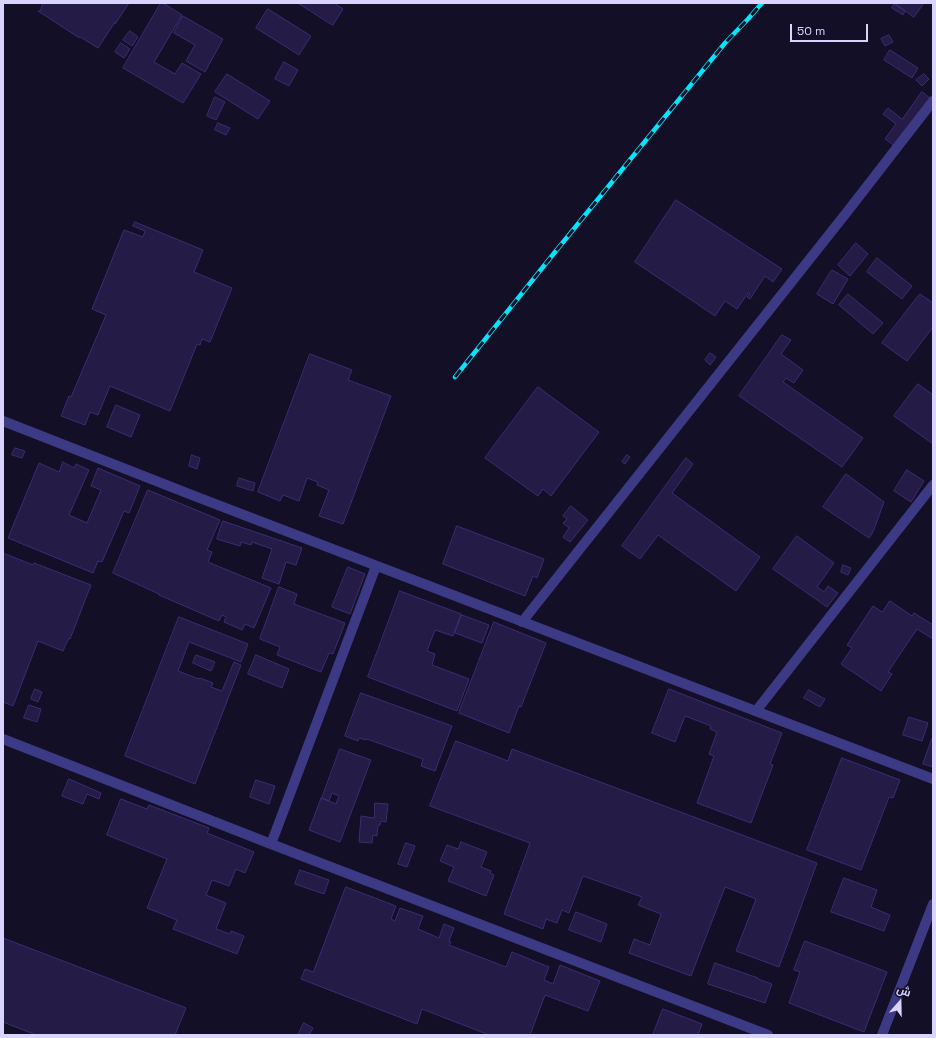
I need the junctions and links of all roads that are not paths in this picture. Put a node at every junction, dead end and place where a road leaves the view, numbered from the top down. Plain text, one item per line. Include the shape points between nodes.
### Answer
1 (933, 101) edge
2 (3, 421) edge
3 (933, 485) edge
4 (376, 566) junction
5 (522, 622) junction
6 (756, 711) junction
7 (3, 739) edge
8 (933, 779) edge
9 (272, 844) junction
10 (933, 904) edge
11 (768, 1035) edge
12 (882, 1035) edge

1 - 5 street
2 - 4 street
3 - 6 street
4 - 5 street
4 - 9 street
5 - 6 street
6 - 8 street
7 - 9 street
9 - 11 street
10 - 12 street

